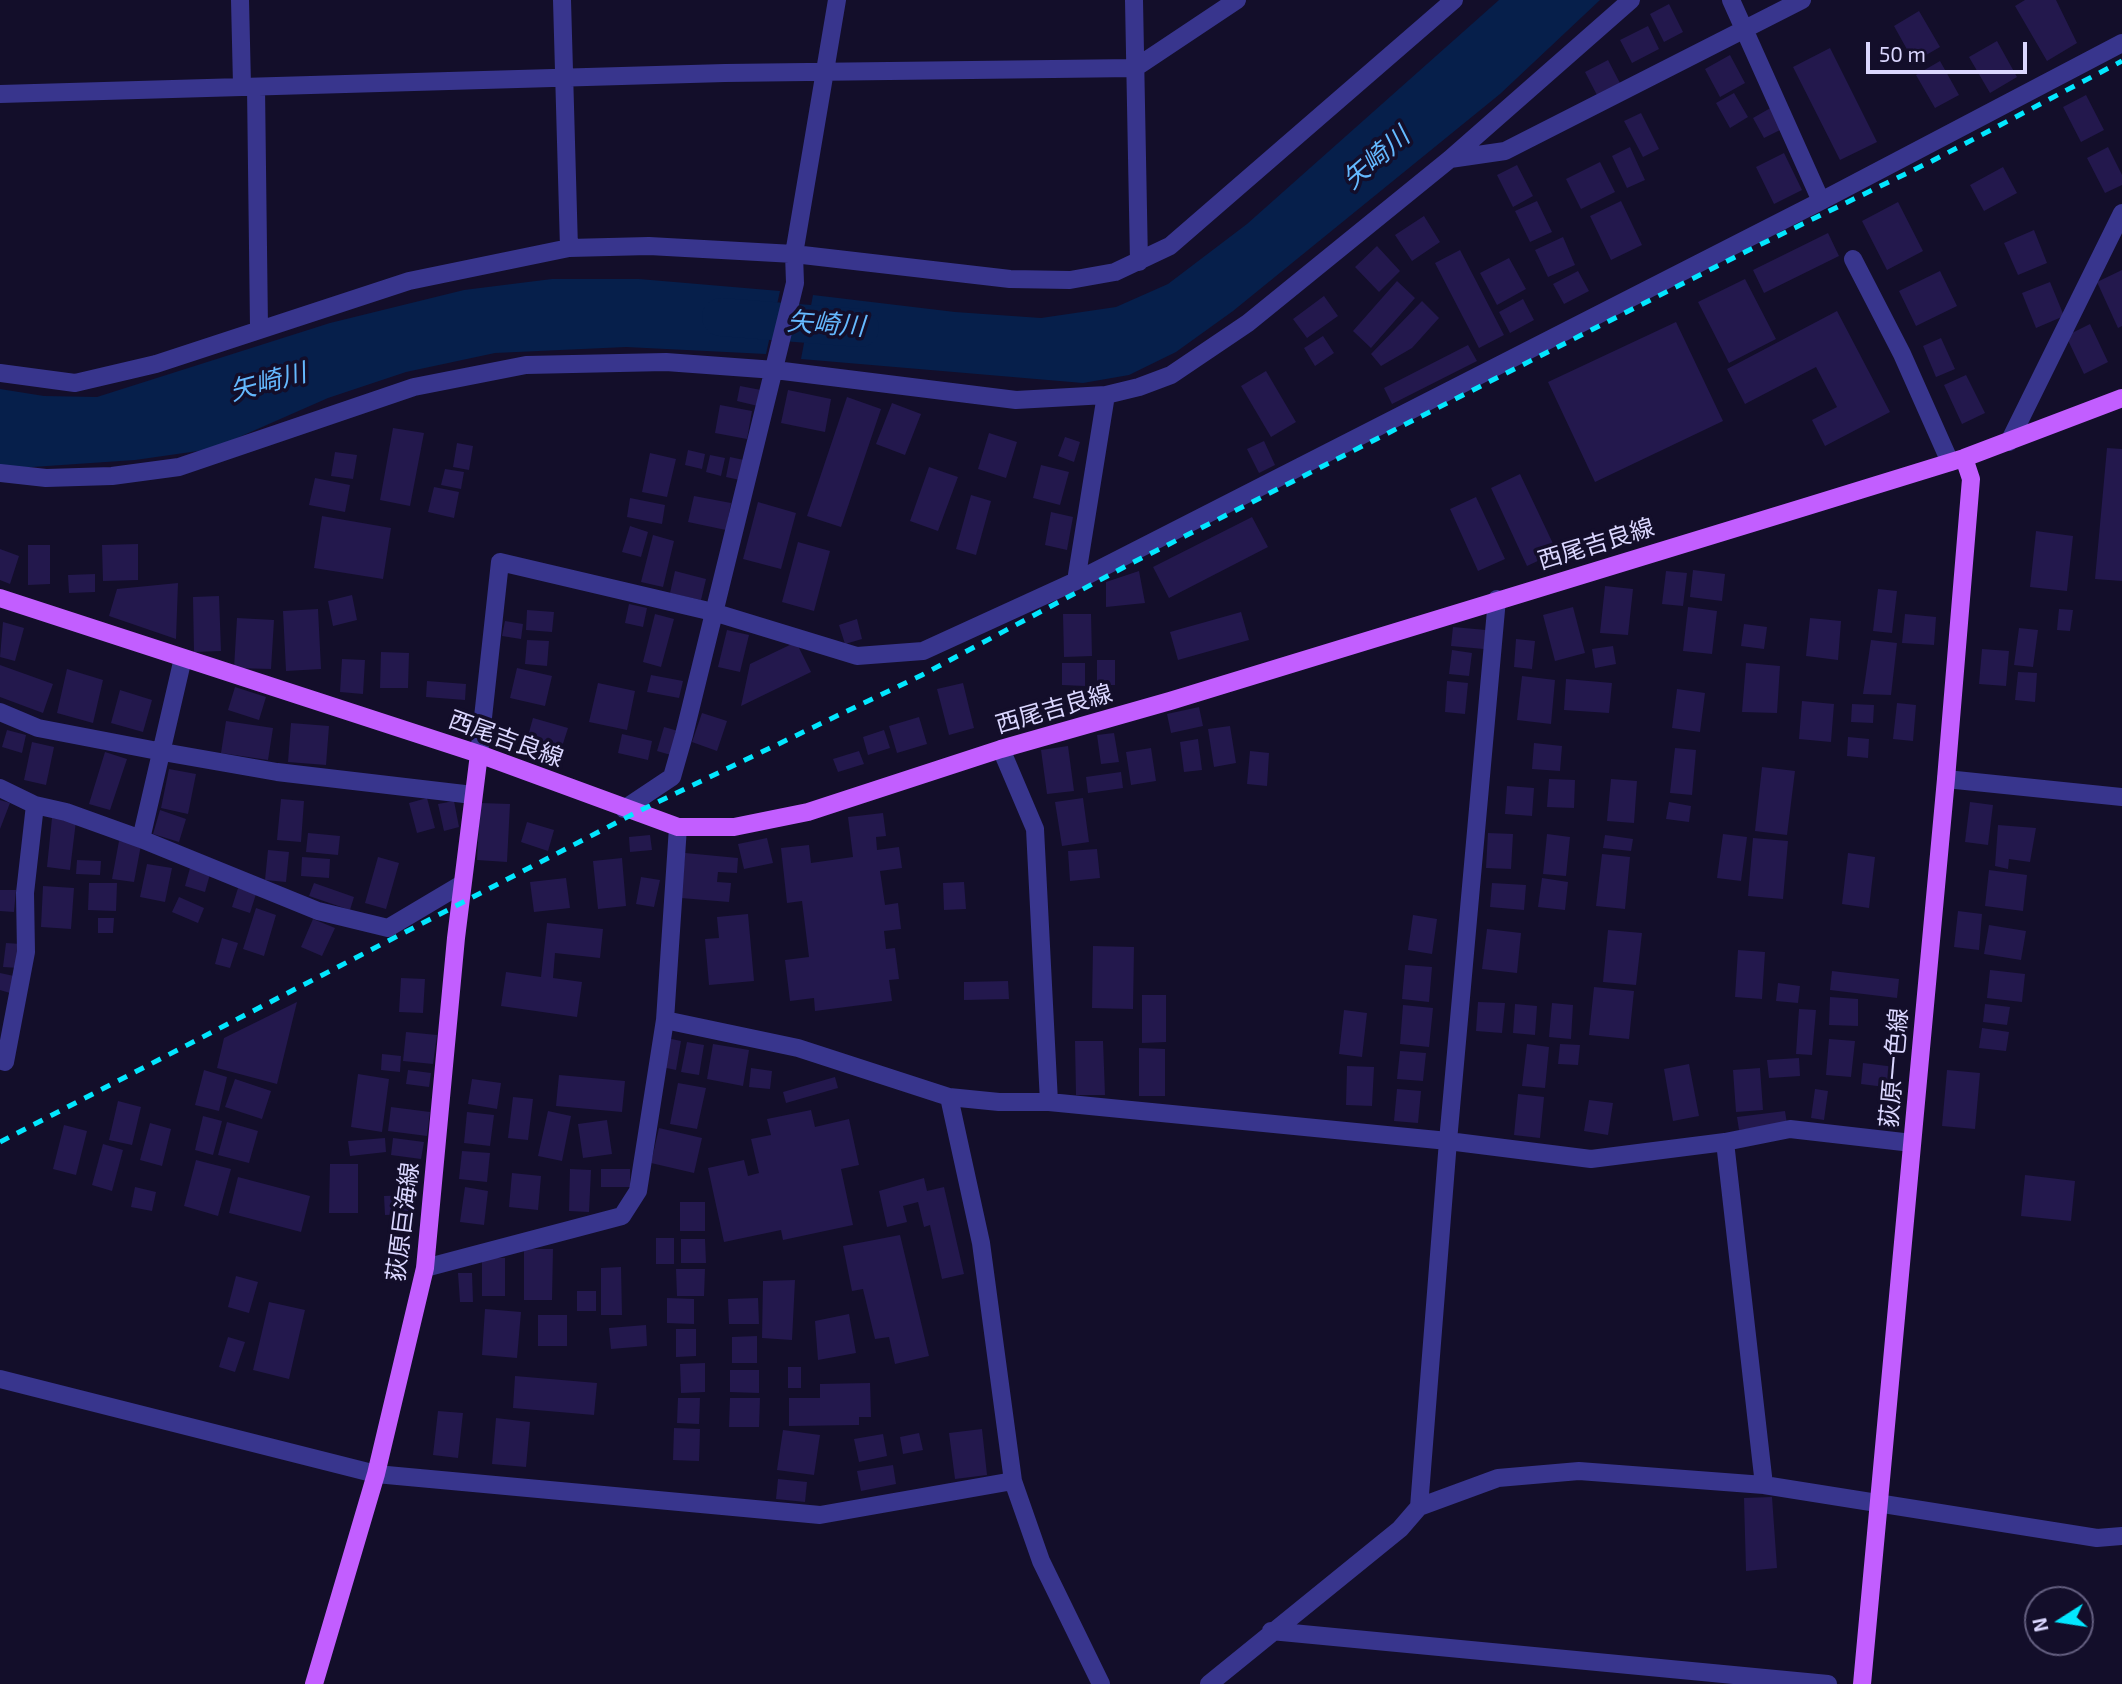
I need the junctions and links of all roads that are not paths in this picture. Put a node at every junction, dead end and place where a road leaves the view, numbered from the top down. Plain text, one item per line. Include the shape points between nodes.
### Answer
1 (240, 0) edge
2 (562, 0) edge
3 (837, 0) edge
4 (1134, 0) edge
5 (1237, 0) edge
6 (1454, 0) edge
7 (1631, 0) edge
8 (1731, 0) edge
9 (1802, 0) edge
10 (1437, 6) edge
11 (1745, 27) junction
12 (2122, 43) edge
13 (1135, 68) junction
14 (826, 72) junction
15 (563, 77) junction
16 (249, 86) junction
17 (0, 94) edge
18 (1451, 159) junction
19 (1821, 201) junction
20 (2122, 213) edge
21 (569, 248) junction
22 (794, 254) junction
23 (1853, 259) dead end
24 (1139, 262) junction
25 (259, 328) junction
26 (777, 362) junction
27 (0, 373) edge
28 (1107, 396) junction
29 (2122, 398) edge
30 (2009, 442) junction
31 (1957, 460) junction
32 (0, 474) edge
33 (1076, 581) junction
34 (0, 598) edge
35 (1497, 599) junction
36 (713, 612) junction
37 (183, 658) junction
38 (0, 712) edge
39 (1001, 749) junction
40 (163, 752) junction
41 (479, 754) junction
42 (1946, 779) junction
43 (0, 788) edge
44 (473, 795) junction
45 (2122, 797) edge
46 (35, 805) junction
47 (624, 809) junction
48 (678, 827) junction
49 (141, 839) junction
50 (462, 884) junction
51 (665, 1020) junction
52 (0, 1060) edge
53 (949, 1097) junction
54 (1049, 1102) junction
55 (1448, 1141) junction
56 (1725, 1142) junction
57 (1912, 1143) junction
58 (425, 1268) junction
59 (0, 1379) edge
60 (376, 1474) junction
61 (1013, 1481) junction
62 (1764, 1485) junction
63 (1878, 1500) junction
64 (1419, 1507) junction
65 (2122, 1536) edge
66 (1271, 1631) junction
67 (314, 1684) edge
68 (1101, 1684) edge
69 (1209, 1684) edge
70 (1828, 1684) edge
71 (1861, 1684) edge

1 - 16 street
2 - 15 street
3 - 14 street
4 - 13 street
5 - 13 street
6 - 10 street
7 - 18 street
8 - 11 street
9 - 11 street
10 - 24 street via 1170,246
11 - 18 street via 1505,151
11 - 19 street
12 - 19 street
13 - 14 street
13 - 24 street
14 - 15 street
14 - 22 street
15 - 16 street
15 - 21 street
16 - 17 street
16 - 25 street
18 - 28 street via 1248,323 1171,375
19 - 33 street
20 - 30 street
21 - 22 street via 649,246
21 - 25 street via 409,281
22 - 24 street via 1010,279 1096,277
22 - 26 street via 795,283
23 - 31 street
25 - 27 street via 156,364 75,383
26 - 28 street via 1016,400
26 - 32 street via 526,365 414,387 179,467 99,477
26 - 36 street
28 - 33 street
29 - 30 main road, 西尾吉良線
30 - 31 main road, 西尾吉良線
31 - 35 main road, 西尾吉良線
31 - 42 main road, 荻原一色線 via 1971,479
33 - 36 street via 943,644 897,654 857,656
34 - 37 main road, 西尾吉良線
35 - 39 main road, 西尾吉良線
35 - 55 street
36 - 41 street via 500,562
36 - 47 street via 672,777
37 - 40 street
37 - 41 main road, 西尾吉良線
38 - 40 street via 38,728
39 - 48 main road, 西尾吉良線 via 808,812 734,827
39 - 54 street via 1035,829
40 - 44 street via 277,772
40 - 49 street
41 - 44 main road, 荻原巨海線
41 - 47 main road, 西尾吉良線
42 - 45 street
42 - 57 main road, 荻原一色線
43 - 46 street
44 - 50 main road, 荻原巨海線
46 - 49 street
46 - 52 street via 24,893 26,953 5,1062
47 - 48 main road, 西尾吉良線
48 - 51 street
49 - 50 street via 318,911 388,928
50 - 58 main road, 荻原巨海線
51 - 53 street via 798,1048
51 - 58 street via 638,1191 622,1216
53 - 54 street
53 - 61 street via 981,1243
54 - 55 street
55 - 56 street via 1591,1159
55 - 64 street
56 - 57 street via 1790,1129
56 - 62 street
57 - 63 main road, 荻原一色線
58 - 60 main road, 荻原巨海線
59 - 60 street
60 - 61 street via 820,1516
60 - 67 main road, 荻原巨海線
61 - 68 street via 1041,1560
62 - 63 street
62 - 64 street via 1579,1471 1498,1478
63 - 65 street via 2097,1538
63 - 71 main road, 荻原一色線
64 - 66 street via 1400,1529
66 - 69 street
66 - 70 street

